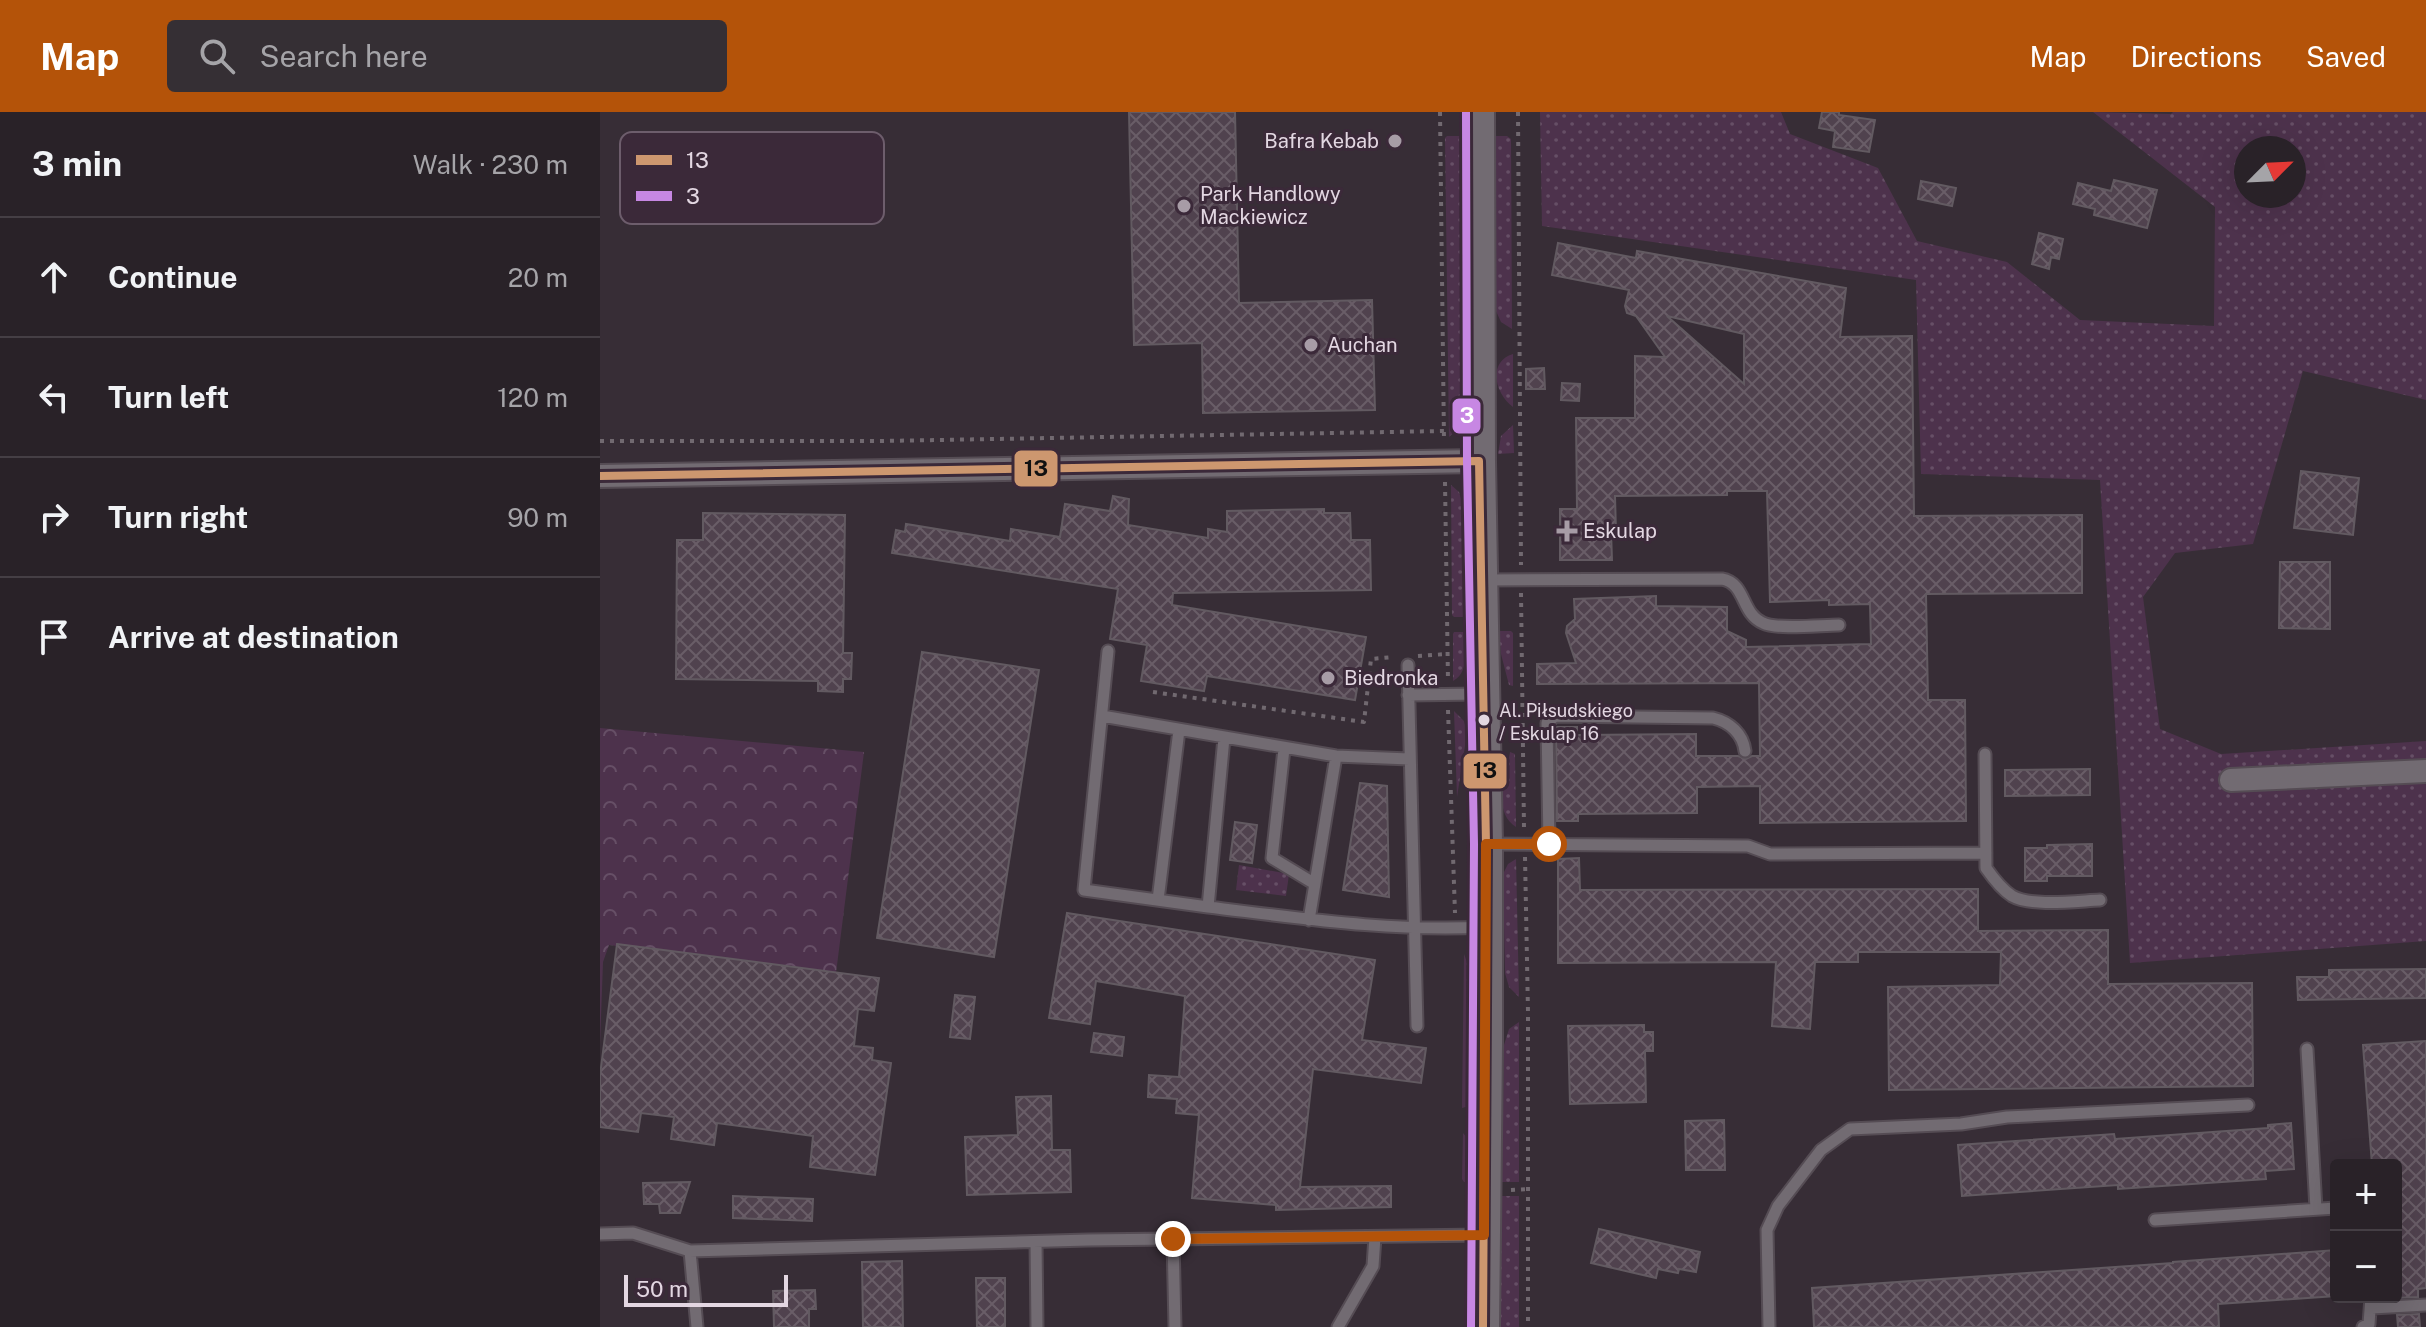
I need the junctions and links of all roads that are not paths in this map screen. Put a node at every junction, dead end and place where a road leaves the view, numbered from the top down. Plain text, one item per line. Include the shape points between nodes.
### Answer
1 (1478, 112) edge
2 (1479, 461) junction
3 (600, 476) edge
4 (1482, 580) junction
5 (1839, 625) dead end
6 (1108, 651) dead end
7 (1405, 661) road end
8 (1484, 694) junction
9 (1408, 695) junction
10 (1102, 716) junction
11 (1179, 730) junction
12 (1224, 738) junction
13 (1284, 749) junction
14 (1745, 751) dead end
15 (1985, 754) dead end
16 (1336, 756) junction
17 (1409, 759) junction
18 (2426, 771) edge
19 (2231, 780) dead end
20 (1486, 844) junction
21 (1549, 844) junction
22 (1986, 853) junction
23 (1315, 884) junction
24 (1158, 900) junction
25 (2100, 900) dead end
26 (1208, 907) junction
27 (1309, 920) junction
28 (1413, 928) junction
29 (1471, 928) junction
30 (1417, 1026) dead end
31 (2307, 1049) dead end
32 (2248, 1105) dead end
33 (2330, 1208) edge
34 (2316, 1209) junction
35 (2155, 1220) dead end
36 (600, 1234) edge
37 (1484, 1235) junction
38 (1375, 1237) junction
39 (1173, 1239) junction
40 (1036, 1242) junction
41 (690, 1251) junction
42 (2372, 1303) edge
43 (2390, 1303) edge
44 (2426, 1305) edge
45 (697, 1327) edge
46 (1037, 1327) edge
47 (1175, 1327) edge
48 (1338, 1327) edge
49 (1483, 1327) edge
50 (1769, 1327) edge
51 (2363, 1327) edge

1 - 2 street
2 - 3 street
2 - 4 street
4 - 5 lane via 1730,580 1762,623
4 - 8 street
6 - 10 lane
7 - 9 lane
8 - 9 lane
8 - 20 street
9 - 17 lane
10 - 11 lane
10 - 24 lane via 1084,890
11 - 12 lane
11 - 24 lane
12 - 13 lane
12 - 26 lane
13 - 16 lane
13 - 23 lane via 1272,858
14 - 21 lane via 1739,733 1721,720 1555,716 1547,723
15 - 22 lane
16 - 17 lane
16 - 23 lane
17 - 28 lane
18 - 19 street
20 - 21 lane
20 - 29 street
21 - 22 lane via 1748,846 1770,854
22 - 25 lane via 1986,868 2013,896 2028,901
23 - 27 lane
24 - 26 lane
26 - 27 lane
27 - 28 lane
28 - 29 lane
28 - 30 lane
29 - 37 street
31 - 34 lane
32 - 50 lane via 1850,1129 1821,1150 1778,1206 1767,1230
33 - 34 lane
34 - 35 lane
36 - 41 lane via 633,1233
37 - 38 lane
37 - 49 street
38 - 39 lane
38 - 48 lane via 1373,1266
39 - 40 lane
39 - 47 lane
40 - 41 lane
40 - 46 lane
41 - 45 lane
42 - 51 lane via 2369,1324
43 - 44 lane

